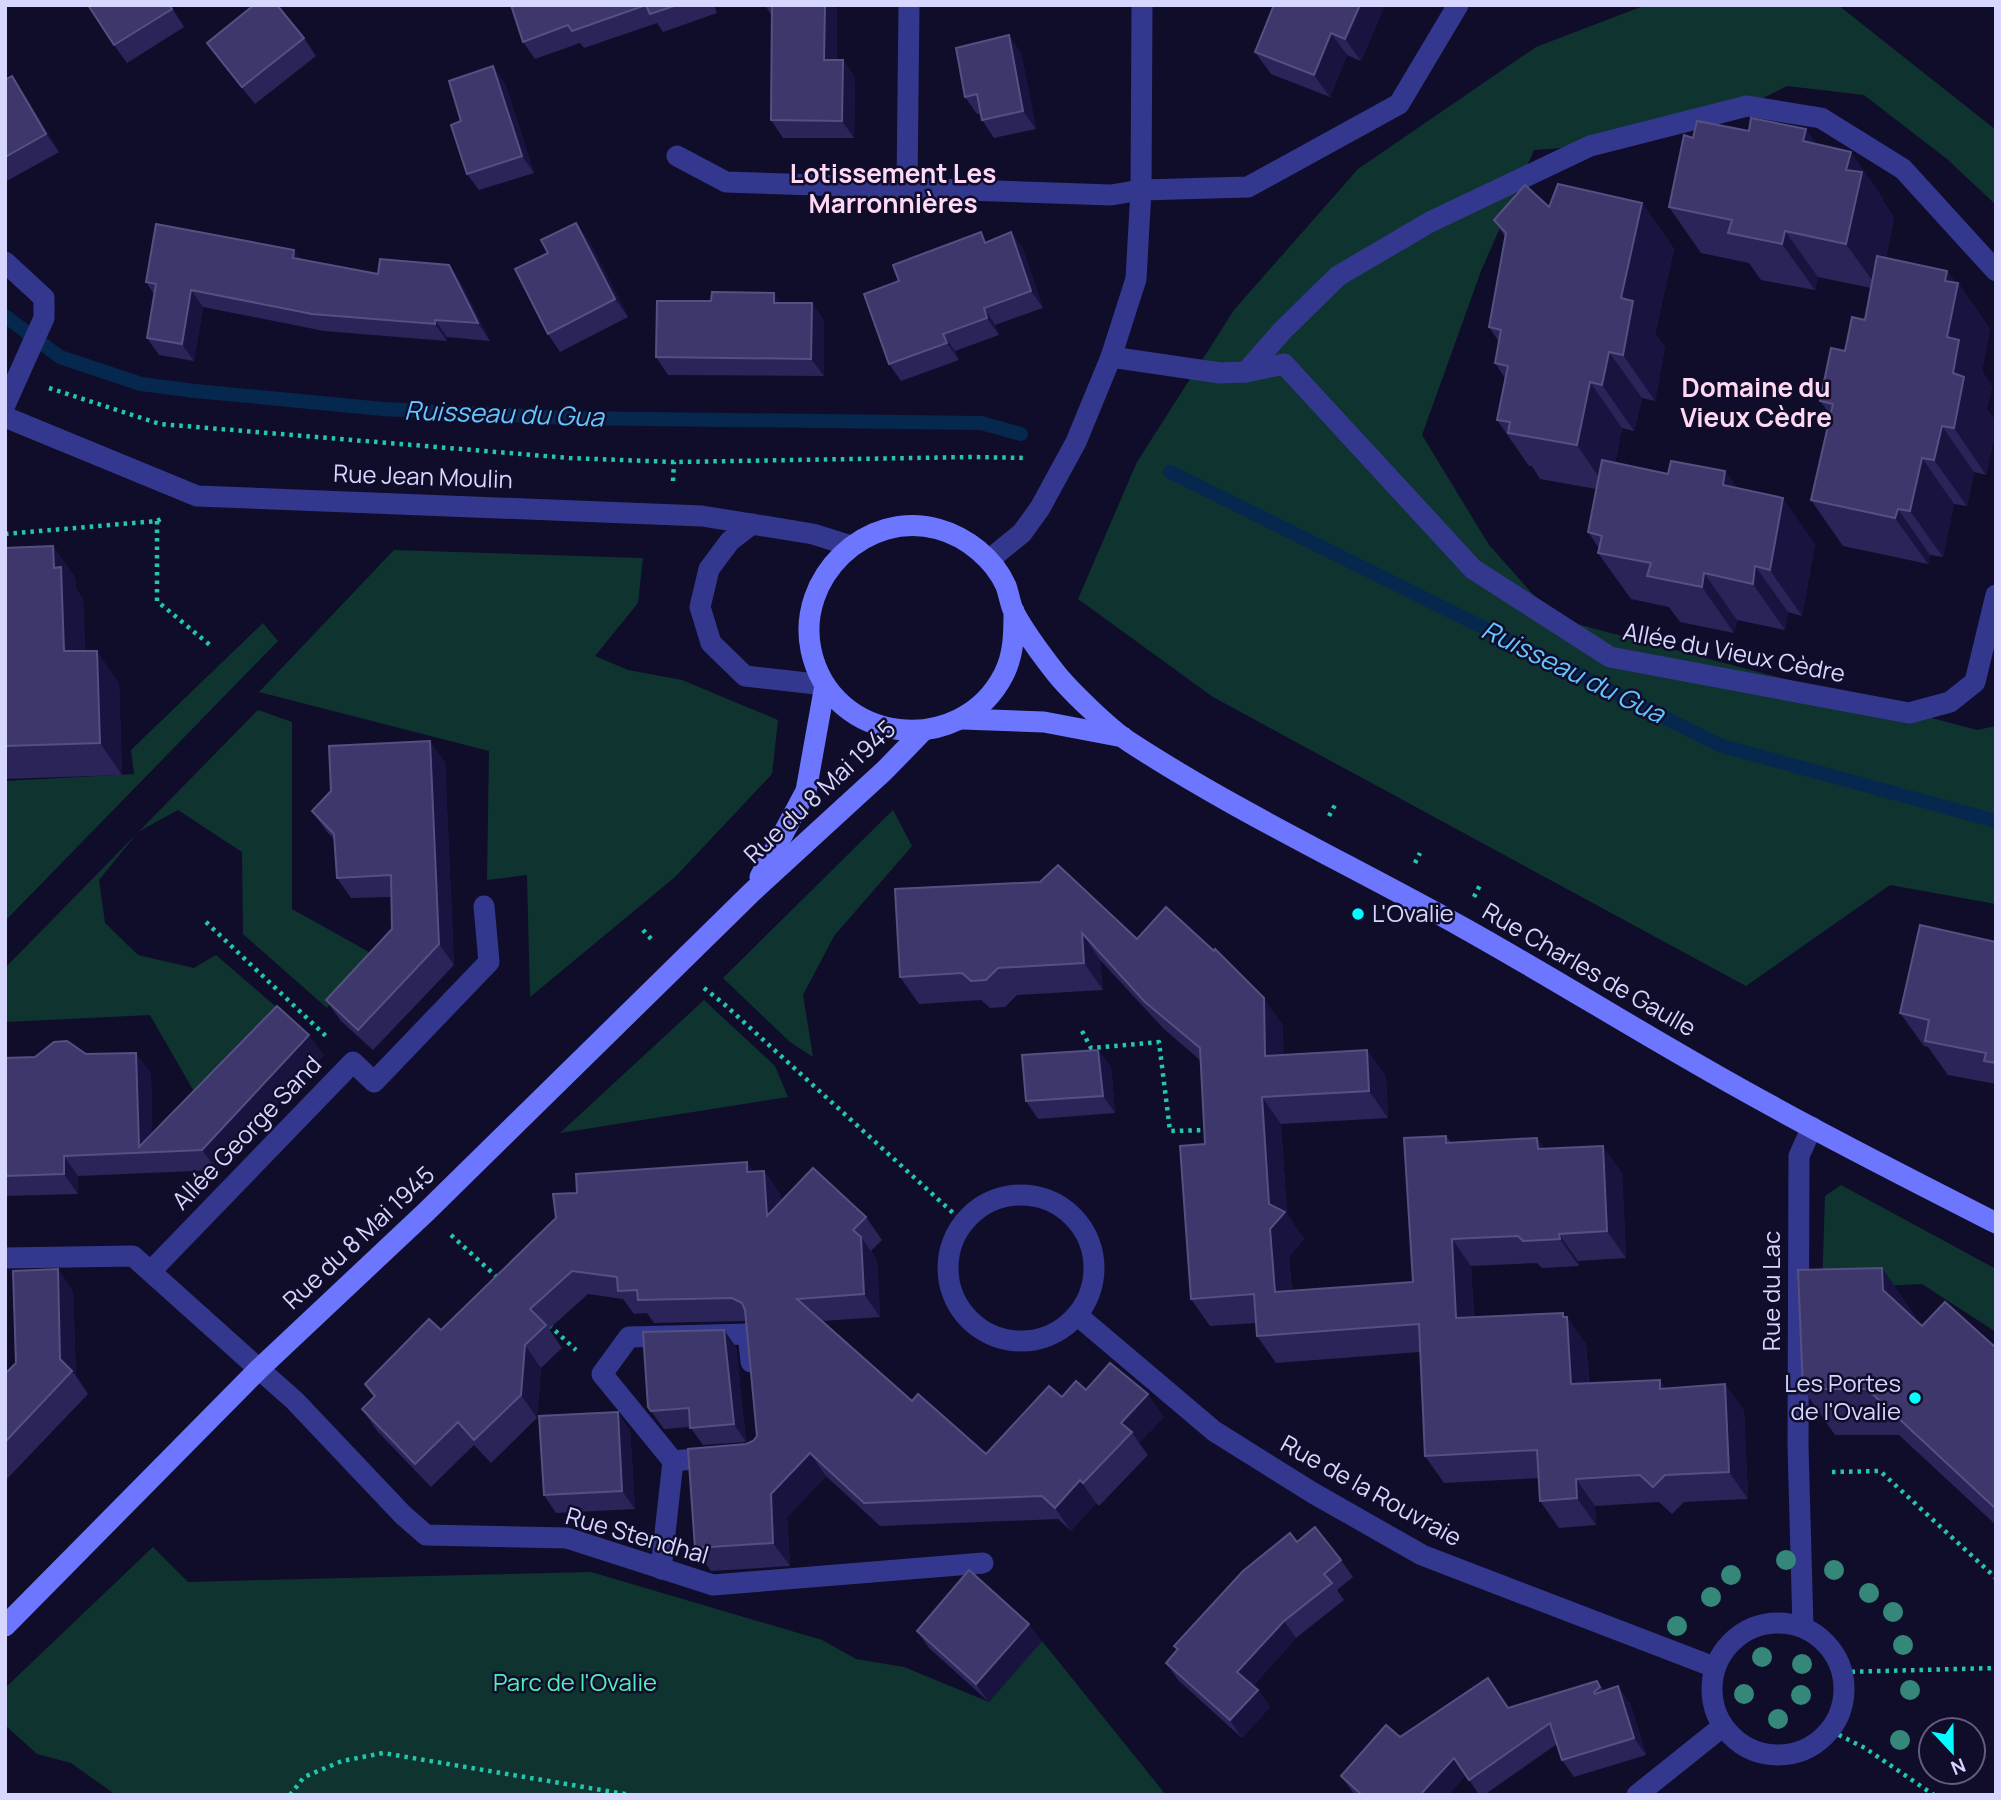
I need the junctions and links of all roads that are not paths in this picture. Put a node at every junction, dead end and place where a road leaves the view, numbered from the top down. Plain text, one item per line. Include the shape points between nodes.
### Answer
1 (909, 5) edge
2 (1142, 5) edge
3 (1458, 5) edge
4 (677, 156) dead end
5 (907, 187) junction
6 (1141, 190) junction
7 (5, 262) edge
8 (1996, 271) edge
9 (1111, 357) junction
10 (1247, 372) junction
11 (5, 405) edge
12 (5, 417) edge
13 (752, 524) junction
14 (851, 546) junction
15 (989, 560) junction
16 (1996, 595) edge
17 (1014, 611) junction
18 (825, 685) junction
19 (962, 719) junction
20 (923, 731) junction
21 (1123, 737) junction
22 (752, 892) junction
23 (484, 906) dead end
24 (1812, 1127) junction
25 (1996, 1223) edge
26 (5, 1258) edge
27 (151, 1271) junction
28 (1077, 1315) junction
29 (259, 1369) junction
30 (754, 1387) edge
31 (736, 1456) edge
32 (673, 1461) junction
33 (983, 1563) dead end
34 (661, 1569) junction
35 (5, 1626) edge
36 (1803, 1627) junction
37 (1714, 1667) junction
38 (1722, 1727) junction
39 (1637, 1795) edge

1 - 5 street
2 - 6 street
3 - 6 street via 1399,104 1248,187
4 - 5 street via 726,182
5 - 6 street via 1111,195
6 - 9 street via 1136,279
7 - 11 street via 44,298 44,318
8 - 10 street via 1903,169 1821,118 1747,106 1590,146 1430,222 1338,276
9 - 10 street, Allée du Vieux Cèdre via 1220,373
9 - 15 street via 1076,442 1040,508 1022,533
10 - 16 street, Allée du Vieux Cèdre via 1284,365 1473,569 1610,656 1909,713 1950,702 1975,682
12 - 13 street, Rue Jean Moulin via 197,496 672,514
13 - 14 street, Rue Jean Moulin
13 - 18 street via 730,541 709,569 700,607 711,643 745,676
14 - 15 street via 878,532 907,526 937,529 966,541
14 - 18 street via 822,577 811,609 811,653
15 - 17 street via 1005,583
17 - 19 street via 1014,643 1005,673 987,699
17 - 21 street, Rue Charles de Gaulle via 1058,676
18 - 20 street via 867,722
18 - 22 street, Rue du 8 Mai 1945 via 806,791
19 - 20 street
19 - 21 street, Rue Charles de Gaulle via 1044,722
20 - 22 street, Rue du 8 Mai 1945
21 - 24 street, Rue Charles de Gaulle
22 - 29 street, Rue du 8 Mai 1945
23 - 27 street, Allée George Sand via 489,962 374,1082 353,1062
24 - 25 street, Rue Charles de Gaulle
24 - 36 street, Rue du Lac via 1799,1156
26 - 27 street, Rue Stendhal via 133,1256
27 - 29 street, Rue Stendhal
28 - 28 street via 1095,1270 1091,1246 1080,1224 1062,1207 1040,1196 1015,1194 996,1198 963,1222 951,1244 947,1269 952,1294 964,1316 984,1332 1008,1340 1033,1340 1057,1332
28 - 37 street, Rue de la Rouvraie via 1214,1431 1422,1555
29 - 34 street, Rue Stendhal via 426,1535 567,1538
29 - 35 street, Rue du 8 Mai 1945
30 - 32 street via 748,1334 629,1337 602,1374
31 - 32 street
32 - 34 street
33 - 34 street, Rue Stendhal via 713,1585
36 - 37 street via 1767,1623 1735,1637
36 - 38 street via 1829,1645 1843,1672 1844,1703 1831,1731 1797,1754 1755,1752
37 - 38 street via 1711,1698
38 - 39 street

